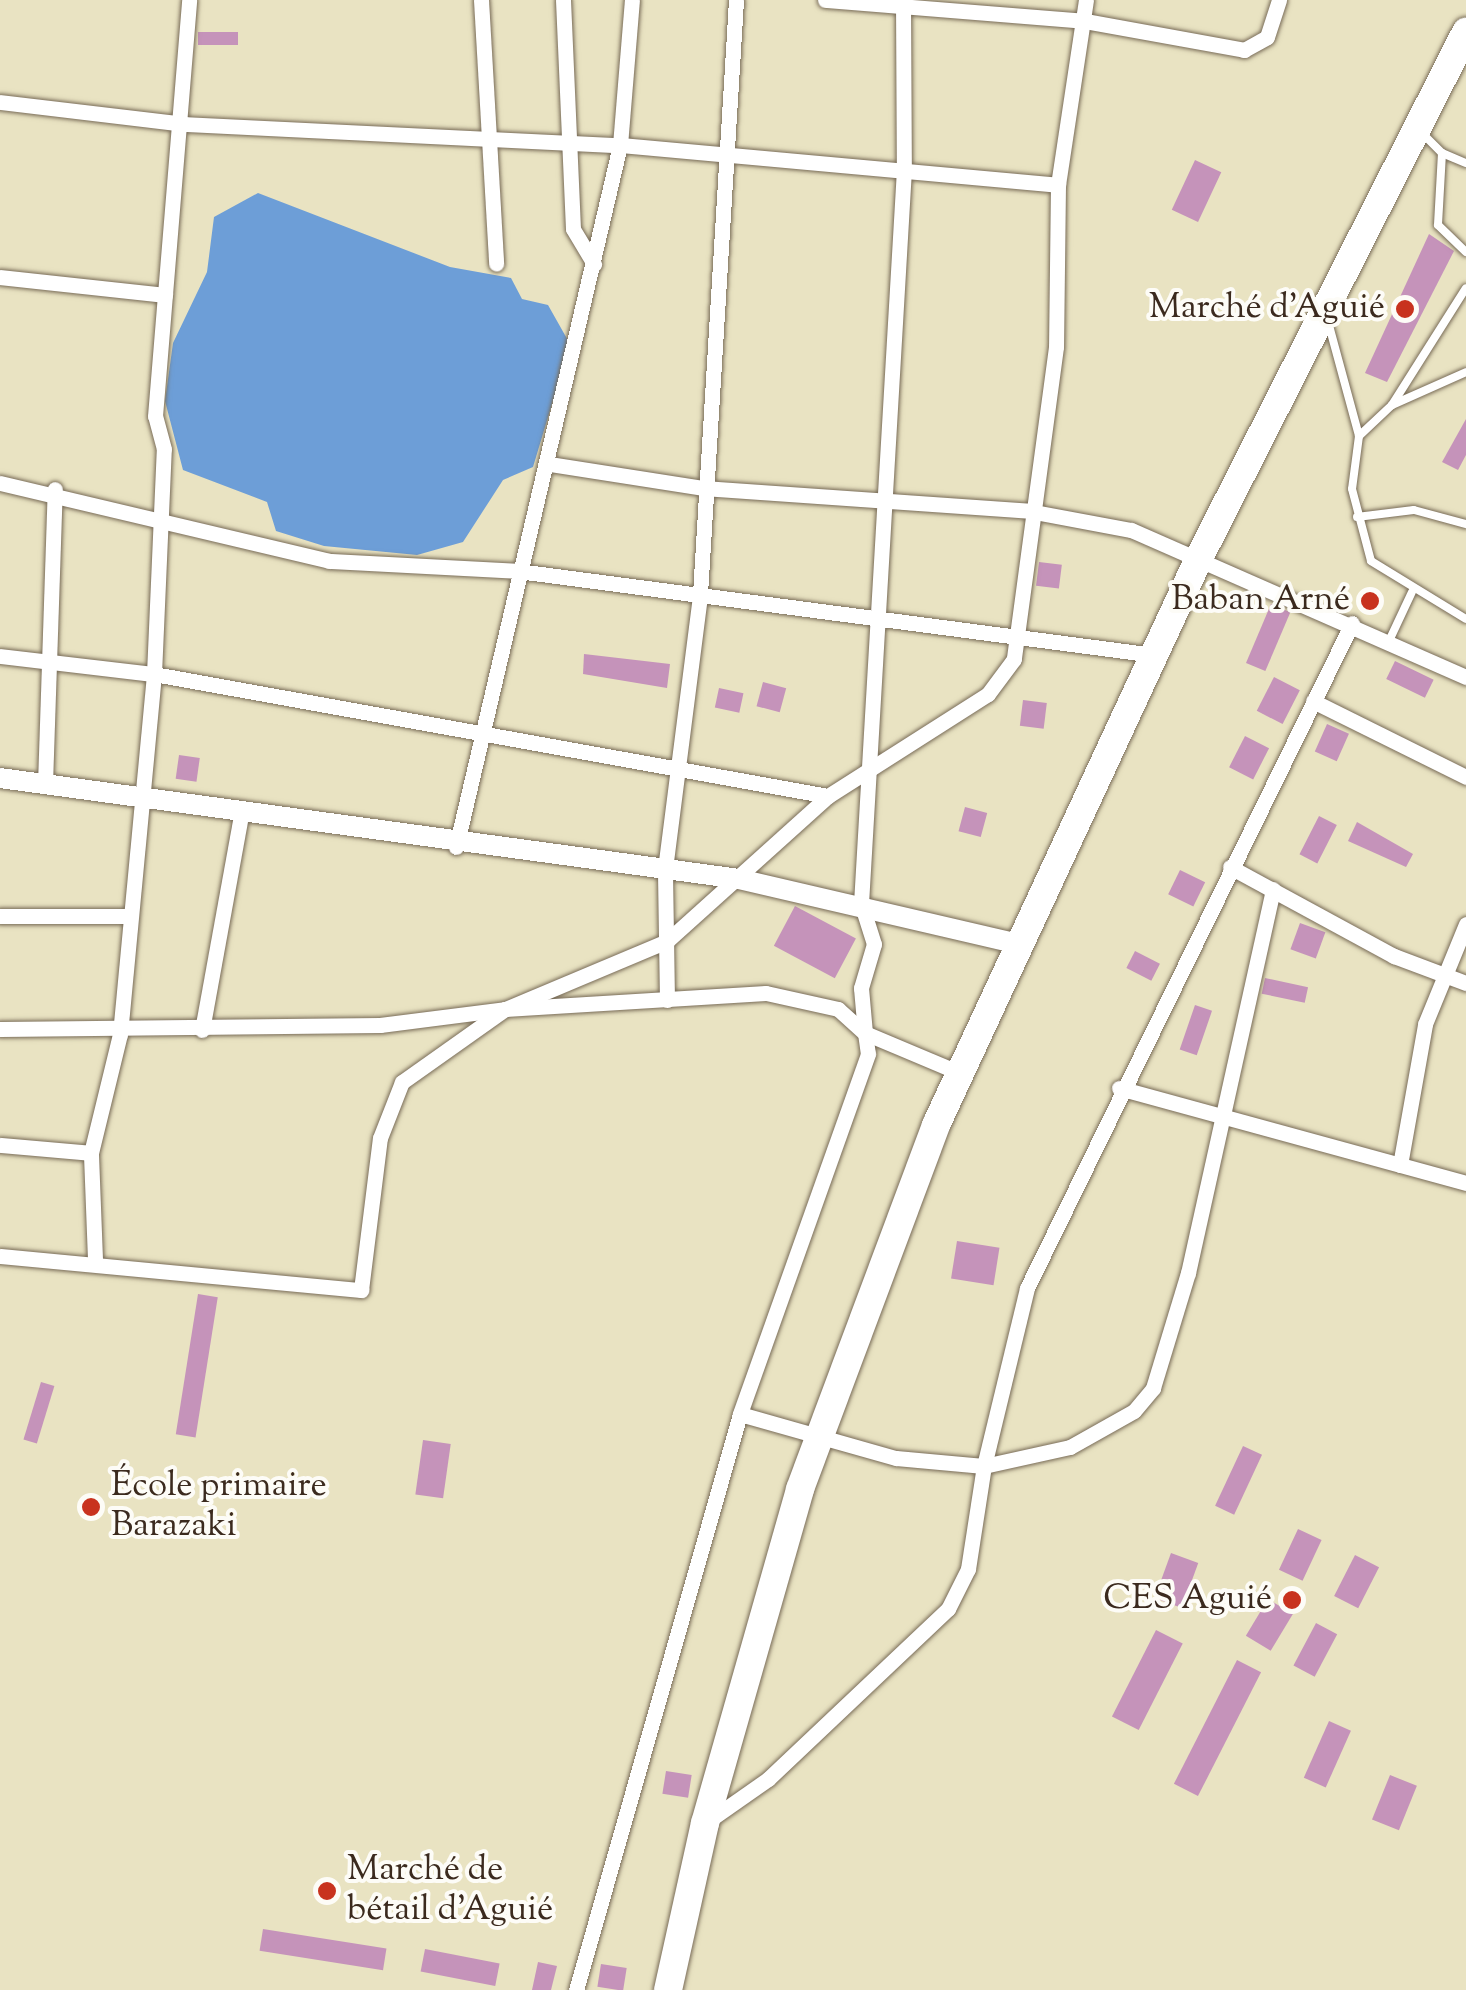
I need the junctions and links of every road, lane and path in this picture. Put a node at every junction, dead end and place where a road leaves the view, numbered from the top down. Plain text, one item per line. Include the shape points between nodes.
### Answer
1 (189, 0) edge
2 (481, 0) edge
3 (563, 0) edge
4 (632, 0) edge
5 (736, 0) edge
6 (825, 0) edge
7 (1086, 0) edge
8 (1279, 0) edge
9 (902, 4) edge
10 (1085, 22) junction
11 (1466, 32) edge
12 (0, 102) edge
13 (184, 124) junction
14 (1416, 130) junction
15 (488, 138) junction
16 (566, 142) junction
17 (620, 145) junction
18 (1442, 153) junction
19 (730, 158) junction
20 (1466, 163) edge
21 (904, 170) junction
22 (1058, 185) junction
23 (1466, 252) edge
24 (496, 264) dead end
25 (594, 264) junction
26 (0, 277) edge
27 (1466, 288) edge
28 (165, 295) junction
29 (1322, 316) junction
30 (1466, 372) edge
31 (1392, 404) junction
32 (1359, 436) junction
33 (550, 464) junction
34 (0, 483) edge
35 (703, 488) junction
36 (55, 489) junction
37 (888, 501) junction
38 (1029, 511) junction
39 (162, 515) junction
40 (1357, 517) junction
41 (1466, 524) edge
42 (1200, 556) junction
43 (518, 571) junction
44 (1412, 592) junction
45 (700, 594) junction
46 (1466, 604) edge
47 (1463, 618) edge
48 (879, 623) junction
49 (1352, 624) junction
50 (1016, 636) junction
51 (1389, 641) junction
52 (1154, 655) junction
53 (0, 656) edge
54 (52, 661) junction
55 (154, 674) junction
56 (1466, 677) edge
57 (1313, 701) junction
58 (481, 730) junction
59 (680, 764) junction
60 (872, 767) junction
61 (1466, 777) edge
62 (0, 778) edge
63 (45, 784) junction
64 (828, 796) junction
65 (140, 797) junction
66 (241, 815) junction
67 (456, 846) junction
68 (1230, 867) junction
69 (665, 869) junction
70 (739, 879) junction
71 (1272, 889) junction
72 (862, 903) junction
73 (0, 916) edge
74 (130, 916) junction
75 (1466, 924) edge
76 (667, 941) junction
77 (1018, 944) junction
78 (1443, 972) junction
79 (1466, 983) edge
80 (667, 1000) junction
81 (505, 1008) junction
82 (0, 1028) edge
83 (202, 1030) junction
84 (865, 1033) junction
85 (120, 1034) junction
86 (960, 1073) junction
87 (1120, 1088) junction
88 (1223, 1116) junction
89 (0, 1145) edge
90 (91, 1153) junction
91 (1400, 1165) junction
92 (1466, 1183) edge
93 (0, 1256) edge
94 (94, 1260) junction
95 (740, 1414) junction
96 (820, 1437) junction
97 (984, 1466) junction
98 (705, 1824) junction
99 (576, 1990) edge
100 (668, 1990) edge

1 - 13 street
2 - 15 street
3 - 16 street
4 - 17 street
5 - 19 street
6 - 9 street
7 - 10 street
8 - 10 street via 1268,37 1244,50
9 - 10 street
9 - 21 street
10 - 22 street
11 - 14 highway
12 - 13 street
13 - 15 street
13 - 28 street
14 - 18 lane
14 - 29 highway
15 - 16 street
15 - 24 street
16 - 17 street
16 - 25 street via 573,229
17 - 19 street
17 - 25 street
18 - 20 lane
18 - 23 lane via 1434,209
19 - 21 street
19 - 35 street
21 - 22 street
21 - 37 street
22 - 38 street via 1056,346
25 - 33 street
26 - 28 street
27 - 31 lane
28 - 39 street via 155,416
29 - 32 lane via 1334,321
29 - 42 highway
30 - 31 lane
31 - 32 lane
32 - 40 lane
33 - 35 street
33 - 43 street
34 - 36 street
35 - 37 street
35 - 45 street
36 - 39 street
36 - 54 street
37 - 38 street
37 - 48 street
38 - 42 street via 1130,530
38 - 50 street
39 - 43 street via 328,561
39 - 55 street
40 - 41 lane via 1414,510
40 - 44 lane via 1371,561
42 - 49 street
42 - 52 highway
43 - 45 street
43 - 58 street
44 - 47 lane
44 - 51 lane
45 - 48 street
45 - 59 street
46 - 47 lane
48 - 50 street
48 - 60 street
49 - 51 street
49 - 57 street
50 - 52 street
50 - 60 street via 1014,659 988,694
51 - 56 street
52 - 77 highway
53 - 54 street
54 - 55 street
54 - 63 street
55 - 58 street
55 - 65 street
57 - 61 street
57 - 68 street
58 - 59 street
58 - 67 street
59 - 64 street
59 - 69 street
60 - 64 street
60 - 72 street
62 - 63 street
63 - 65 street
64 - 70 street
65 - 66 street
65 - 74 street
66 - 67 street
66 - 83 street
67 - 69 street
68 - 71 street
68 - 87 street
69 - 70 street
69 - 76 street
70 - 72 street
70 - 76 street
71 - 78 street
71 - 88 street
72 - 77 street
72 - 84 street via 874,944 861,988
73 - 74 street
74 - 85 street
75 - 78 street
76 - 80 street
76 - 81 street
77 - 86 highway
78 - 79 street
78 - 91 street
80 - 81 street
80 - 84 street via 800,996 838,1010
81 - 83 street
81 - 94 street via 402,1082 380,1138 362,1290
82 - 85 street
83 - 85 street
84 - 86 street
84 - 95 street via 868,1054
85 - 90 street
86 - 96 highway
87 - 88 street
87 - 97 street via 1027,1288
88 - 91 street
88 - 97 street via 1153,1388 1134,1411 1070,1446
89 - 90 street
90 - 94 street
91 - 92 street
93 - 94 street
95 - 96 street
95 - 99 street
96 - 97 street via 896,1458
96 - 98 highway
97 - 98 street via 968,1569 948,1609 768,1780
98 - 100 highway

